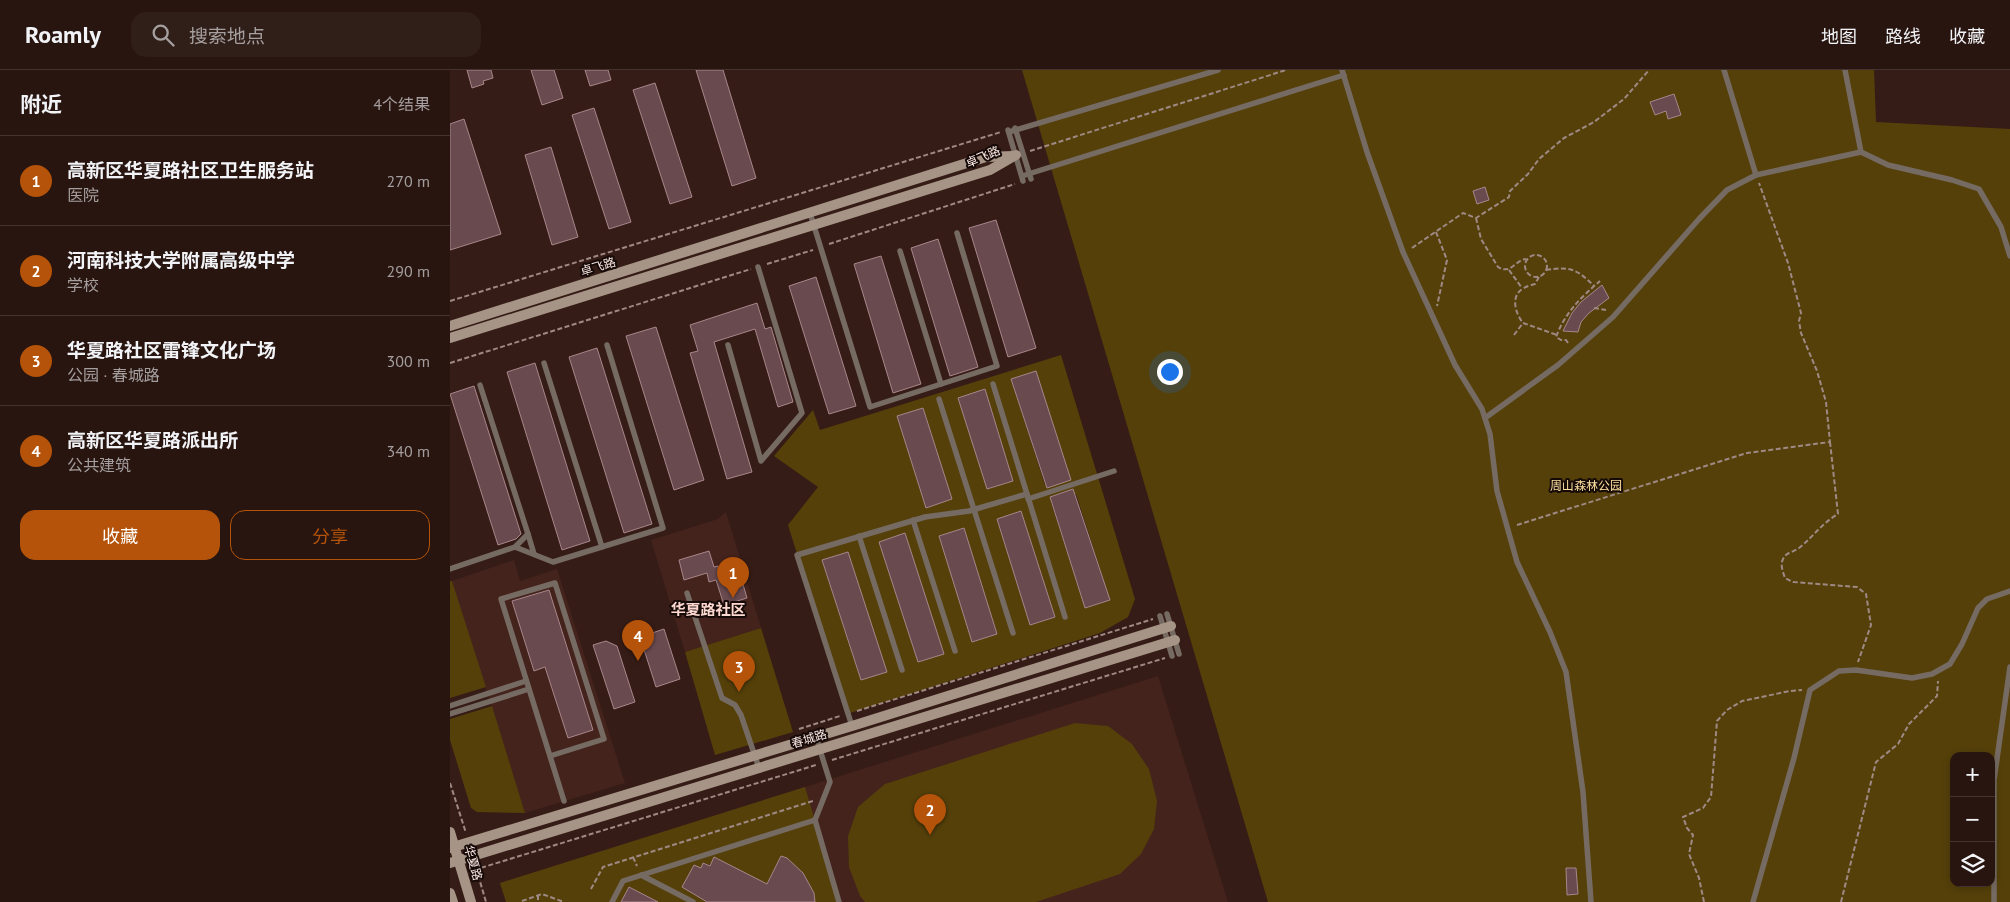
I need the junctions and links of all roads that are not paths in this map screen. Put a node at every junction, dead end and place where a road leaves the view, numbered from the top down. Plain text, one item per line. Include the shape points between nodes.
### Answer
1 (1218, 70) edge
2 (1724, 70) edge
3 (1846, 70) edge
4 (1343, 73) edge
5 (1016, 129) junction
6 (1861, 152) junction
7 (1020, 154) junction
8 (1756, 175) junction
9 (1030, 176) junction
10 (810, 213) junction
11 (814, 225) junction
12 (956, 233) dead end
13 (900, 251) dead end
14 (2010, 256) edge
15 (758, 267) road end
16 (450, 326) edge
17 (450, 338) edge
18 (608, 345) dead end
19 (728, 345) dead end
20 (544, 363) dead end
21 (941, 384) junction
22 (993, 384) dead end
23 (480, 385) dead end
24 (939, 399) dead end
25 (1485, 418) junction
26 (1114, 471) dead end
27 (1027, 496) junction
28 (973, 509) junction
29 (914, 520) junction
30 (528, 534) junction
31 (859, 536) junction
32 (515, 547) junction
33 (602, 547) junction
34 (534, 554) junction
35 (450, 569) edge
36 (2010, 591) edge
37 (687, 593) dead end
38 (1167, 614) dead end
39 (1160, 616) road end
40 (1066, 617) dead end
41 (1167, 628) junction
42 (1014, 633) dead end
43 (1171, 641) junction
44 (955, 651) dead end
45 (1179, 654) dead end
46 (1172, 656) road end
47 (2010, 667) edge
48 (902, 670) dead end
49 (526, 682) junction
50 (529, 689) junction
51 (450, 706) edge
52 (450, 714) edge
53 (852, 726) junction
54 (816, 737) junction
55 (820, 749) junction
56 (756, 755) junction
57 (550, 756) junction
58 (759, 768) junction
59 (564, 801) dead end
60 (814, 820) junction
61 (451, 833) edge
62 (452, 848) edge
63 (454, 862) edge
64 (641, 875) junction
65 (450, 893) edge
66 (453, 902) edge
67 (471, 902) edge
68 (612, 902) edge
69 (693, 902) edge
70 (839, 902) edge
71 (1591, 902) edge
72 (1753, 902) edge
73 (1994, 902) edge

1 - 5 lane
2 - 8 lane
3 - 6 lane
4 - 9 lane
4 - 25 lane via 1404,254 1455,365
5 - 7 lane
5 - 7 lane via 1008,131
6 - 8 lane
6 - 14 lane via 1888,166 1952,180 1979,190 2001,226
7 - 9 lane
7 - 9 lane via 1023,178
7 - 10 street, 卓飞路 via 986,157
7 - 11 street, 卓飞路 via 990,170
8 - 25 lane via 1727,190 1613,317 1574,351
10 - 11 lane
10 - 16 street, 卓飞路
11 - 17 street, 卓飞路
11 - 21 lane via 870,407
12 - 21 lane via 998,366
13 - 21 lane
15 - 19 lane via 802,414 762,460
18 - 33 lane via 663,528
20 - 33 lane
22 - 27 lane
23 - 30 lane
24 - 28 lane
25 - 71 lane via 1497,491 1517,562 1566,672 1583,792
26 - 27 lane
27 - 28 lane
27 - 40 lane
28 - 29 lane
28 - 42 lane
29 - 31 lane
29 - 44 lane
30 - 32 lane
30 - 34 lane
31 - 48 lane
31 - 53 lane via 797,555
32 - 34 lane
32 - 35 lane
33 - 34 lane via 553,562
36 - 72 lane via 1987,598 1978,608 1950,664 1937,671 1912,678 1856,670 1839,671 1810,690
37 - 56 lane via 722,698 735,705 741,714
38 - 41 lane
39 - 41 lane
41 - 43 lane
41 - 53 street, 春城路
43 - 45 lane
43 - 46 lane
43 - 55 street, 春城路
47 - 73 lane via 1994,780
49 - 50 lane
49 - 51 lane
49 - 57 lane via 501,599 555,582 604,739
50 - 52 lane
50 - 57 lane
53 - 54 street, 春城路
54 - 55 lane
54 - 56 street, 春城路
55 - 58 street, 春城路
55 - 60 lane via 830,782
56 - 58 lane
56 - 62 street, 春城路
57 - 59 lane
58 - 63 street, 春城路
60 - 64 lane
60 - 70 lane
61 - 62 street, 华夏路
62 - 63 street, 华夏路
63 - 67 street, 华夏路 via 462,874
64 - 68 lane via 623,881
64 - 69 lane
65 - 66 street

